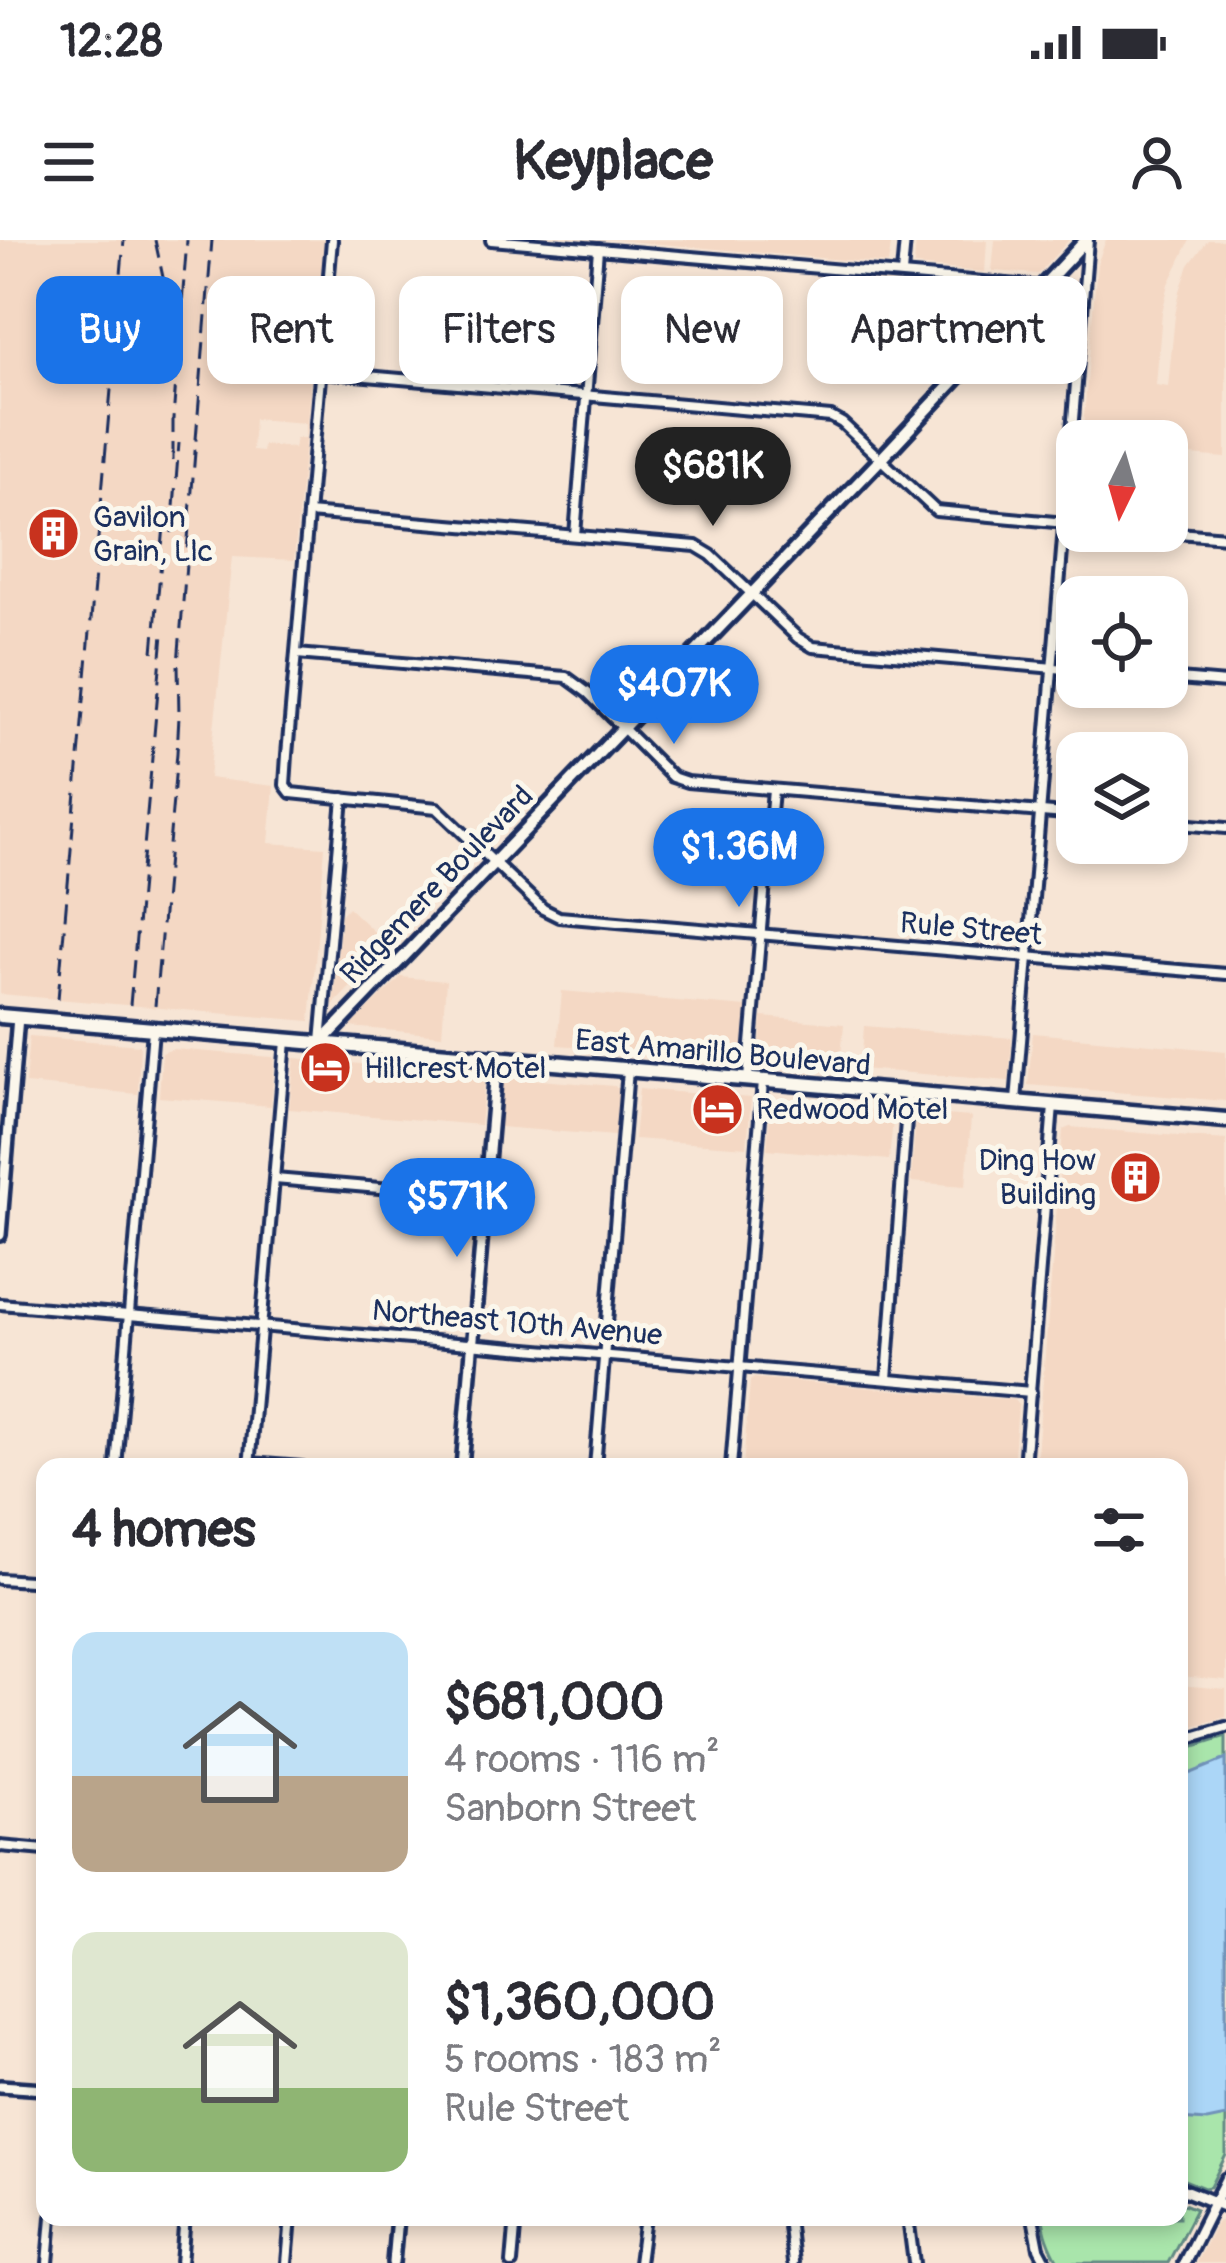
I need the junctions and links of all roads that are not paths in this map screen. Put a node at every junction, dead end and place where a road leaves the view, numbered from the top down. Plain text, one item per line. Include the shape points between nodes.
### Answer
1 (332, 240) edge
2 (491, 240) edge
3 (904, 240) edge
4 (1087, 240) edge
5 (598, 249) junction
6 (902, 274) junction
7 (329, 276) edge
8 (926, 276) edge
9 (1053, 276) edge
10 (1085, 276) edge
11 (375, 376) edge
12 (320, 384) edge
13 (951, 384) edge
14 (1077, 384) edge
15 (586, 394) junction
16 (1074, 420) edge
17 (880, 460) junction
18 (308, 513) junction
19 (1056, 522) edge
20 (1188, 534) edge
21 (575, 536) junction
22 (1226, 537) edge
23 (1063, 552) edge
24 (751, 594) junction
25 (297, 654) junction
26 (1053, 668) junction
27 (1056, 668) edge
28 (1188, 680) edge
29 (1226, 683) edge
30 (622, 727) junction
31 (773, 790) junction
32 (343, 798) junction
33 (1041, 812) junction
34 (1056, 813) edge
35 (1188, 825) edge
36 (1226, 828) edge
37 (493, 860) junction
38 (761, 934) junction
39 (1028, 958) junction
40 (1226, 974) edge
41 (0, 1016) edge
42 (18, 1017) junction
43 (153, 1029) junction
44 (286, 1040) junction
45 (321, 1043) junction
46 (497, 1057) junction
47 (628, 1068) junction
48 (748, 1079) junction
49 (764, 1080) junction
50 (908, 1093) junction
51 (1016, 1101) junction
52 (1054, 1105) junction
53 (1226, 1120) edge
54 (274, 1179) junction
55 (484, 1197) junction
56 (0, 1234) edge
57 (0, 1304) edge
58 (129, 1315) junction
59 (262, 1326) junction
60 (472, 1344) junction
61 (604, 1355) junction
62 (740, 1366) junction
63 (887, 1379) junction
64 (1031, 1392) junction
65 (117, 1458) edge
66 (251, 1458) edge
67 (463, 1458) edge
68 (596, 1458) edge
69 (732, 1458) edge
70 (1025, 1458) edge
71 (0, 1579) edge
72 (36, 1581) edge
73 (1226, 1727) edge
74 (1188, 1738) edge
75 (0, 1846) edge
76 (36, 1849) edge
77 (0, 2086) edge
78 (36, 2088) edge
79 (1226, 2180) edge
80 (1188, 2192) edge
81 (1221, 2205) edge
82 (51, 2226) edge
83 (184, 2226) edge
84 (290, 2226) edge
85 (397, 2226) edge
86 (515, 2226) edge
87 (644, 2226) edge
88 (789, 2226) edge
89 (909, 2226) edge
90 (1035, 2226) edge
91 (48, 2263) edge
92 (181, 2263) edge
93 (287, 2263) edge
94 (394, 2263) edge
95 (512, 2263) edge
96 (639, 2263) edge
97 (793, 2263) edge
98 (914, 2263) edge
99 (1047, 2263) edge
100 (1184, 2263) edge

1 - 7 street
2 - 5 street
3 - 6 street
4 - 9 main road, Ridgemere Boulevard
4 - 10 street
5 - 6 street
5 - 15 street
6 - 8 street
11 - 15 street
12 - 18 street
13 - 17 main road, Ridgemere Boulevard
14 - 16 street
15 - 17 street via 832,417
15 - 21 street
17 - 19 street via 936,512
17 - 24 main road, Ridgemere Boulevard
18 - 21 street
18 - 25 street
20 - 22 street
21 - 24 street via 696,546
23 - 26 street
24 - 26 street via 813,646
24 - 30 main road, Ridgemere Boulevard
25 - 30 street via 566,677
25 - 32 street, Rule Street via 286,785 291,793
26 - 27 street
26 - 33 street
28 - 29 street
30 - 31 street via 677,779
30 - 37 main road, Ridgemere Boulevard
31 - 33 street
31 - 38 street
32 - 37 street, Rule Street via 437,808
32 - 45 street
33 - 34 street
33 - 39 street
35 - 36 street
37 - 38 street, Rule Street via 559,916
37 - 45 main road, Ridgemere Boulevard
38 - 39 street, Rule Street
38 - 48 street
39 - 40 street, Rule Street
39 - 51 street
41 - 42 highway, East Amarillo Boulevard
42 - 43 highway, East Amarillo Boulevard
42 - 56 street
43 - 44 highway, East Amarillo Boulevard
43 - 58 street
44 - 45 highway, East Amarillo Boulevard
44 - 54 street
45 - 46 highway, East Amarillo Boulevard
46 - 47 highway, East Amarillo Boulevard
46 - 55 street
47 - 48 highway, East Amarillo Boulevard
47 - 61 street
48 - 49 highway, East Amarillo Boulevard
49 - 50 highway, East Amarillo Boulevard
49 - 62 street
50 - 51 highway, East Amarillo Boulevard
50 - 63 street
51 - 52 highway, East Amarillo Boulevard
52 - 53 highway, East Amarillo Boulevard
52 - 64 street
54 - 55 street
54 - 59 street
55 - 60 street
57 - 58 street, Northeast 10th Avenue
58 - 59 street, Northeast 10th Avenue
58 - 65 street
59 - 60 street, Northeast 10th Avenue
59 - 66 street
60 - 61 street, Northeast 10th Avenue
60 - 67 street
61 - 62 street, Northeast 10th Avenue
61 - 68 street
62 - 63 street, Northeast 10th Avenue
62 - 69 street
63 - 64 street, Northeast 10th Avenue
64 - 70 street
71 - 72 street
73 - 74 street
75 - 76 street
77 - 78 street
79 - 81 street
80 - 81 street
81 - 100 street
82 - 91 street
83 - 92 street
84 - 93 street
85 - 94 street
86 - 95 street
87 - 96 street
88 - 97 street
89 - 98 street
90 - 99 street

